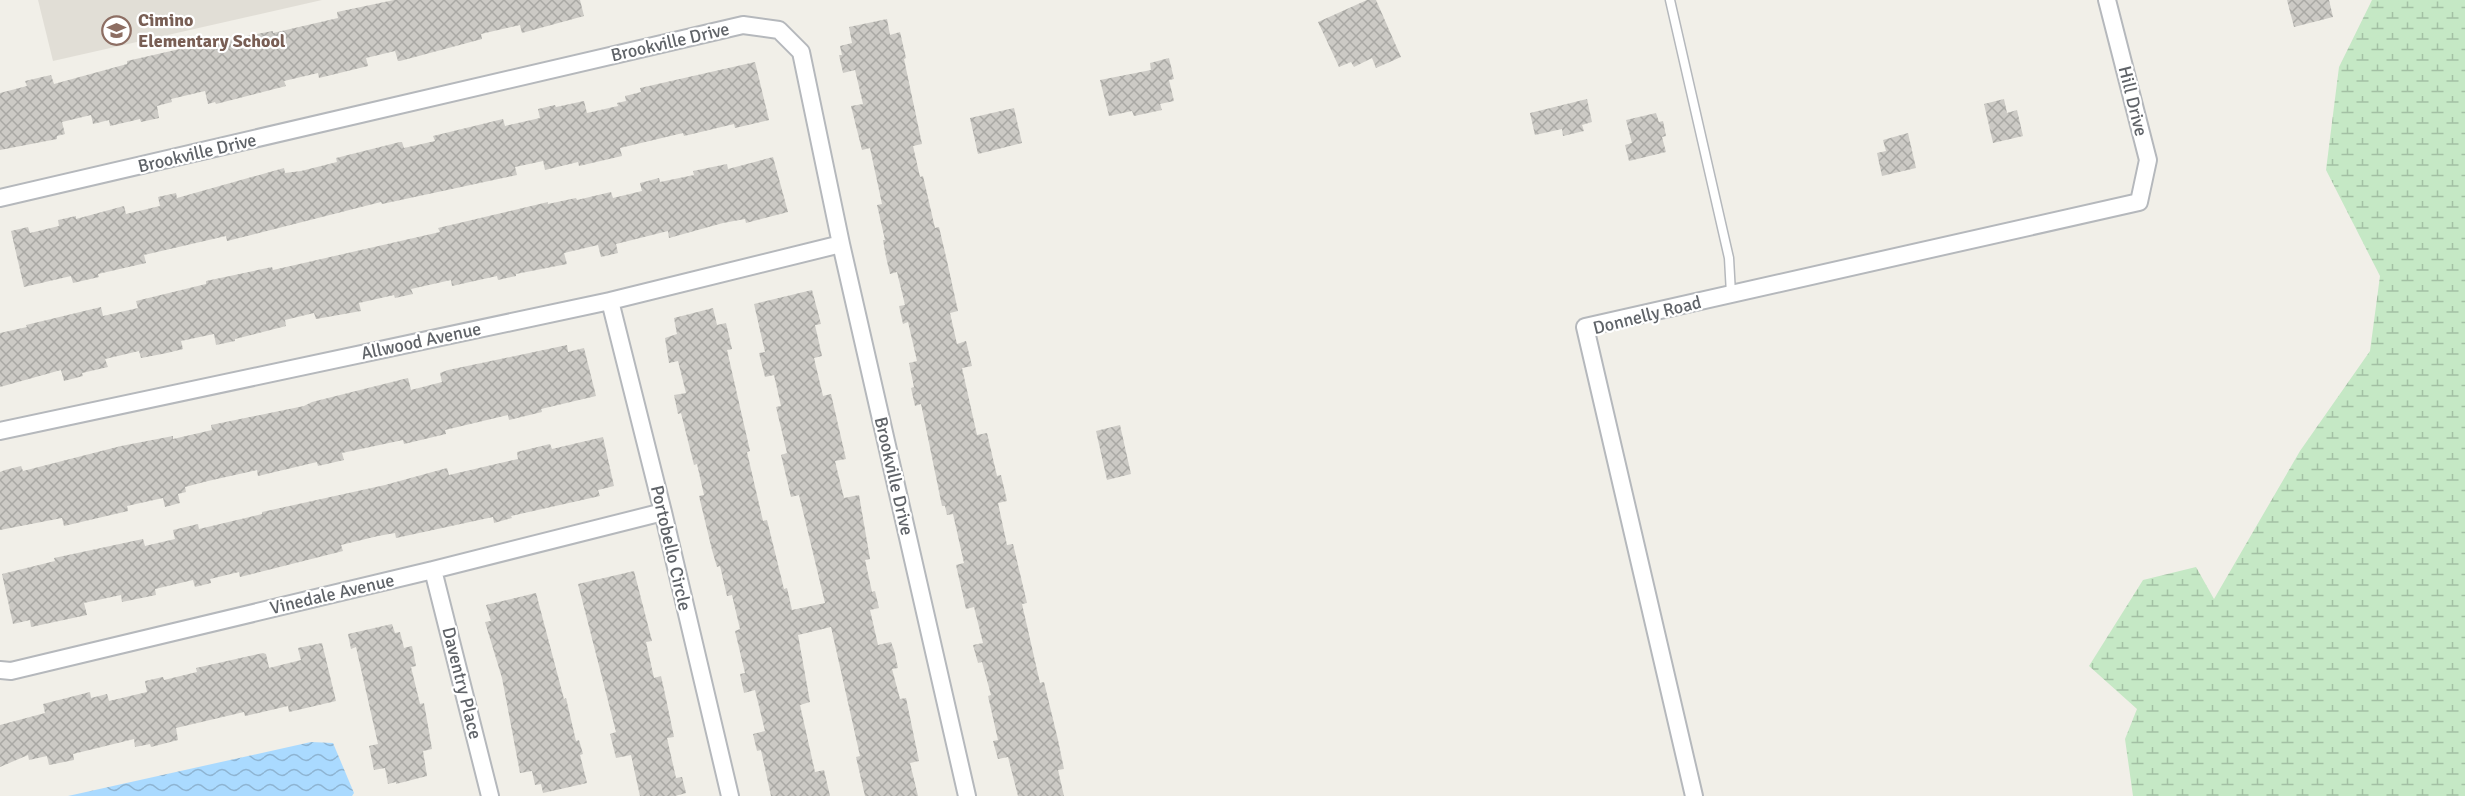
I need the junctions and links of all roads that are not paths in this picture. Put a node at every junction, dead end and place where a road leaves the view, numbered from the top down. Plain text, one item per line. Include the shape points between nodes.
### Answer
1 (1670, 0) edge
2 (2107, 0) edge
3 (0, 198) edge
4 (2139, 202) joint
5 (841, 244) junction
6 (1731, 294) junction
7 (610, 301) junction
8 (0, 431) edge
9 (663, 512) junction
10 (433, 570) junction
11 (0, 670) edge
12 (490, 796) edge
13 (730, 796) edge
14 (967, 796) edge
15 (1694, 796) edge

1 - 6 lane via 1729,258
2 - 4 street, Hill Drive via 2148,160
3 - 5 street, Brookville Drive via 743,25 779,30 801,52
4 - 6 street, Donnelly Road
5 - 7 street, Allwood Avenue
5 - 14 street, Brookville Drive
6 - 15 street, Donnelly Road via 1585,327
7 - 8 street, Allwood Avenue
7 - 9 street, Portobello Circle
9 - 10 street, Vinedale Avenue
9 - 13 street, Portobello Circle
10 - 11 street, Vinedale Avenue via 11,671
10 - 12 street, Daventry Place

